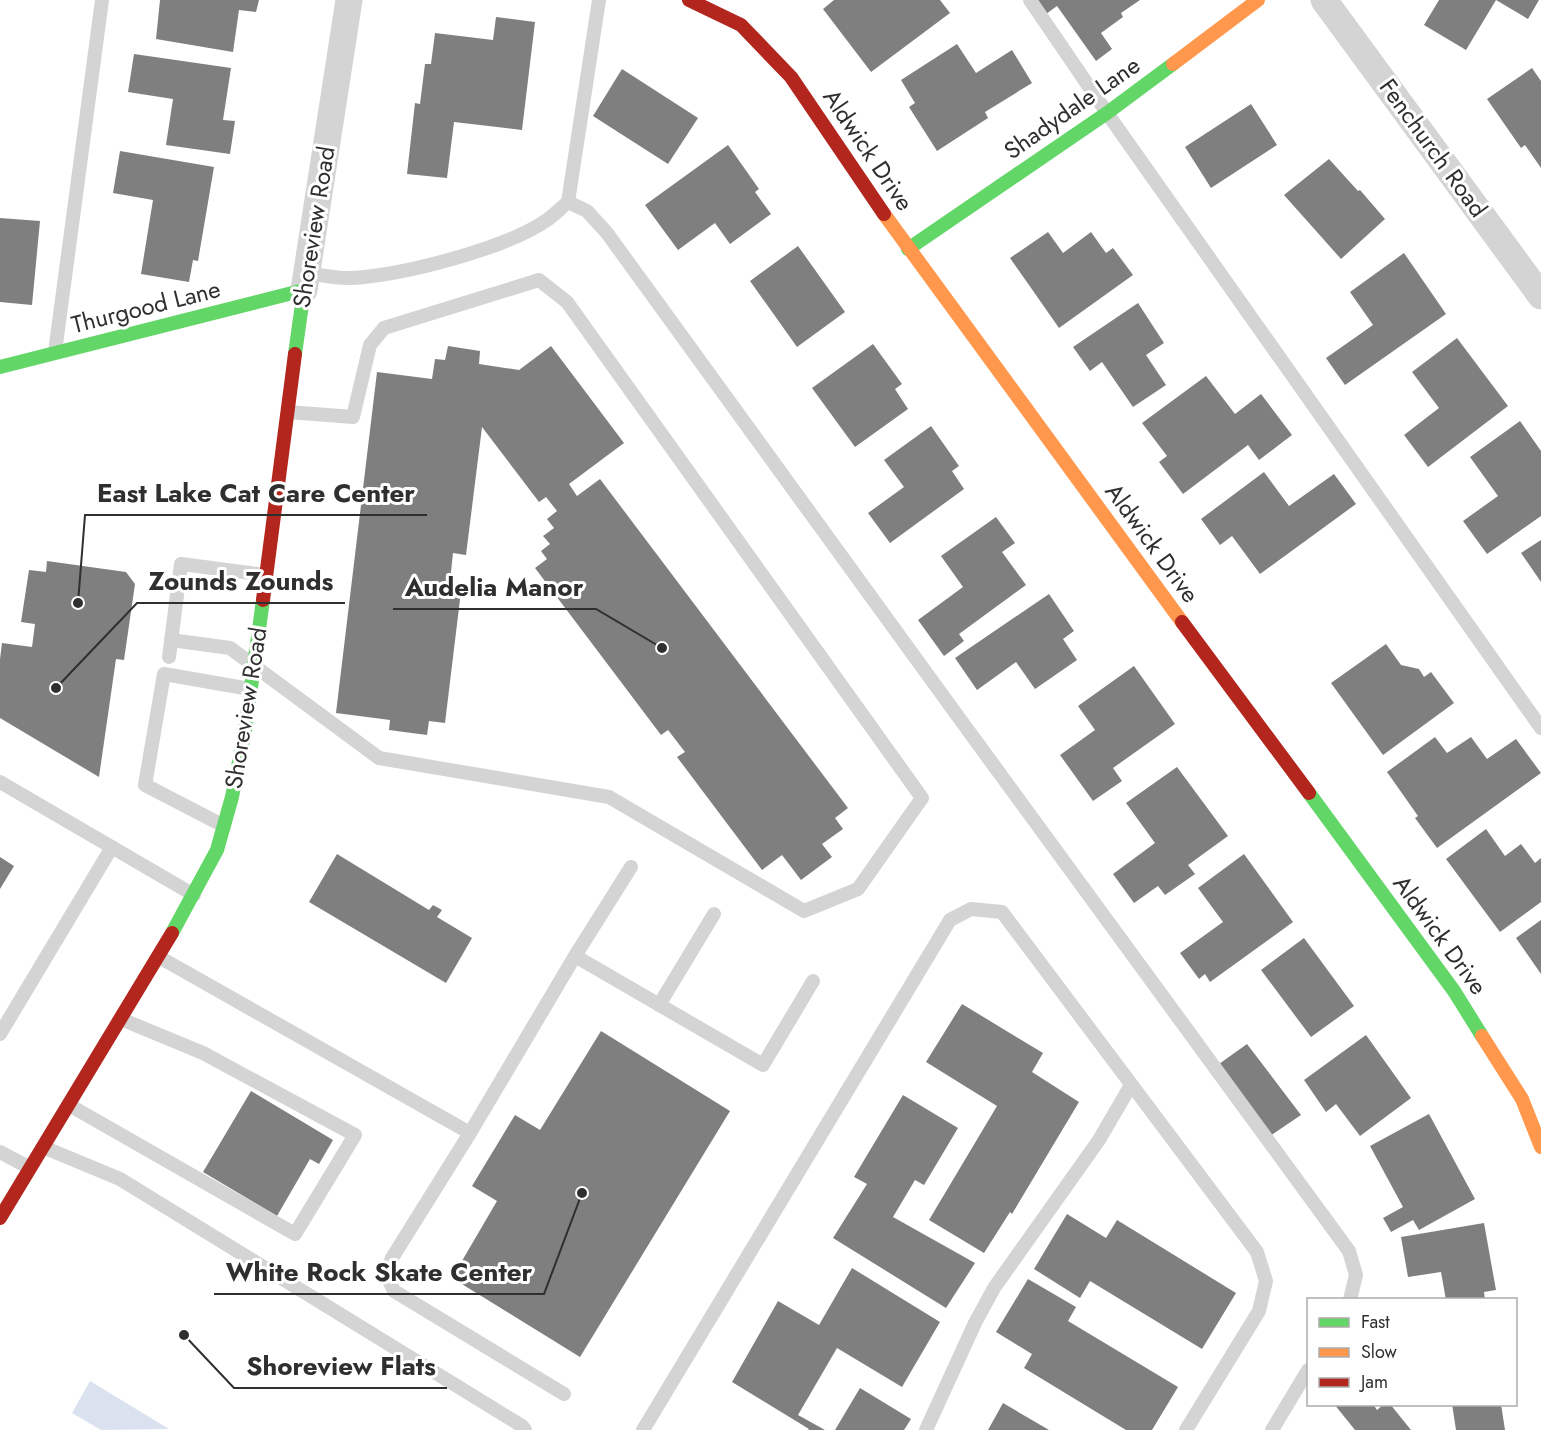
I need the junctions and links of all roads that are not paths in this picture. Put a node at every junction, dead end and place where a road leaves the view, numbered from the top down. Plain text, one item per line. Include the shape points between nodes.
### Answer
1 (102, 0) edge
2 (349, 0) edge
3 (599, 0) edge
4 (690, 0) edge
5 (1030, 0) edge
6 (1258, 0) edge
7 (1324, 0) edge
8 (1107, 113) junction
9 (568, 202) junction
10 (908, 249) junction
11 (305, 282) junction
12 (1541, 296) edge
13 (55, 353) junction
14 (0, 367) edge
15 (288, 412) junction
16 (266, 575) junction
17 (171, 640) junction
18 (169, 657) dead end
19 (254, 666) junction
20 (250, 689) junction
21 (1541, 728) edge
22 (0, 782) edge
23 (224, 826) junction
24 (112, 848) junction
25 (631, 867) dead end
26 (194, 895) junction
27 (714, 914) dead end
28 (575, 956) junction
29 (159, 957) junction
30 (813, 981) dead end
31 (659, 1005) junction
32 (121, 1018) junction
33 (0, 1034) edge
34 (1131, 1085) junction
35 (69, 1105) junction
36 (470, 1133) junction
37 (43, 1147) junction
38 (1541, 1148) edge
39 (0, 1152) edge
40 (30, 1169) junction
41 (0, 1218) edge
42 (1350, 1298) edge
43 (1307, 1372) edge
44 (564, 1394) dead end
45 (525, 1430) edge
46 (643, 1430) edge
47 (926, 1430) edge
48 (1186, 1430) edge
49 (1272, 1430) edge

1 - 13 lane
2 - 11 street, Shoreview Road
3 - 9 lane
4 - 10 street, Aldwick Drive via 741,25 791,77
5 - 8 lane
6 - 8 street, Shadydale Lane
7 - 12 street, Fenchurch Road
8 - 10 street, Shadydale Lane
8 - 21 lane
9 - 11 lane via 518,236 472,253 392,274
9 - 42 lane via 587,211 608,233 1349,1251 1356,1275
10 - 38 street, Aldwick Drive via 1454,991 1522,1099
11 - 13 street, Thurgood Lane
11 - 15 street, Shoreview Road
13 - 14 street, Thurgood Lane
15 - 16 street, Shoreview Road
15 - 19 lane via 353,417 370,345 384,328 539,280 567,302 922,798 858,889 804,911 609,797 379,758
16 - 17 lane via 181,564
16 - 19 street, Shoreview Road
17 - 18 lane
17 - 19 lane via 231,648
19 - 20 street, Shoreview Road
20 - 23 street, Shoreview Road
20 - 23 lane via 164,674 145,785
22 - 24 lane
23 - 26 street, Shoreview Road via 217,850
24 - 26 lane
24 - 33 lane
25 - 28 lane
26 - 29 street, Shoreview Road
27 - 31 lane
28 - 31 lane
28 - 36 lane
29 - 32 street, Shoreview Road
29 - 36 lane
30 - 31 lane via 763,1065
32 - 35 street, Shoreview Road
32 - 35 lane via 203,1053 355,1135 295,1234
34 - 46 lane via 1002,912 971,909 950,921
34 - 47 lane via 1099,1140 994,1288
34 - 48 lane via 1257,1252 1266,1281 1259,1311
35 - 37 street, Shoreview Road
36 - 44 lane via 392,1258 386,1274 394,1291
37 - 40 street, Shoreview Road
37 - 45 lane via 120,1179
39 - 40 lane
40 - 41 street, Shoreview Road
43 - 49 lane

